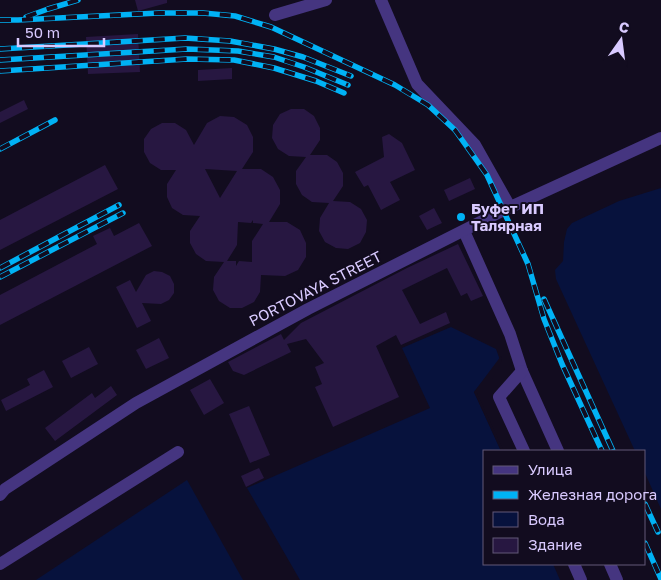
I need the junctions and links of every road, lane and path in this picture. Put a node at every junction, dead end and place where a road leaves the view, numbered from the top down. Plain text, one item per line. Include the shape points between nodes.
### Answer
1 (326, 0) edge
2 (380, 0) edge
3 (275, 15) dead end
4 (661, 138) edge
5 (510, 207) junction
6 (464, 231) junction
7 (522, 371) junction
8 (524, 450) edge
9 (558, 450) edge
10 (178, 452) dead end
11 (0, 496) edge
12 (0, 564) edge
13 (574, 565) edge
14 (610, 565) edge
15 (582, 580) edge
16 (617, 580) edge

1 - 3 street
2 - 5 street via 417,84 475,145
4 - 5 street, PORTOVAYA STREET
5 - 6 street, PORTOVAYA STREET
6 - 7 street via 510,334
6 - 11 street, PORTOVAYA STREET via 308,309 136,403
7 - 8 street via 499,397
7 - 9 street
10 - 12 street
13 - 15 street
14 - 16 street

